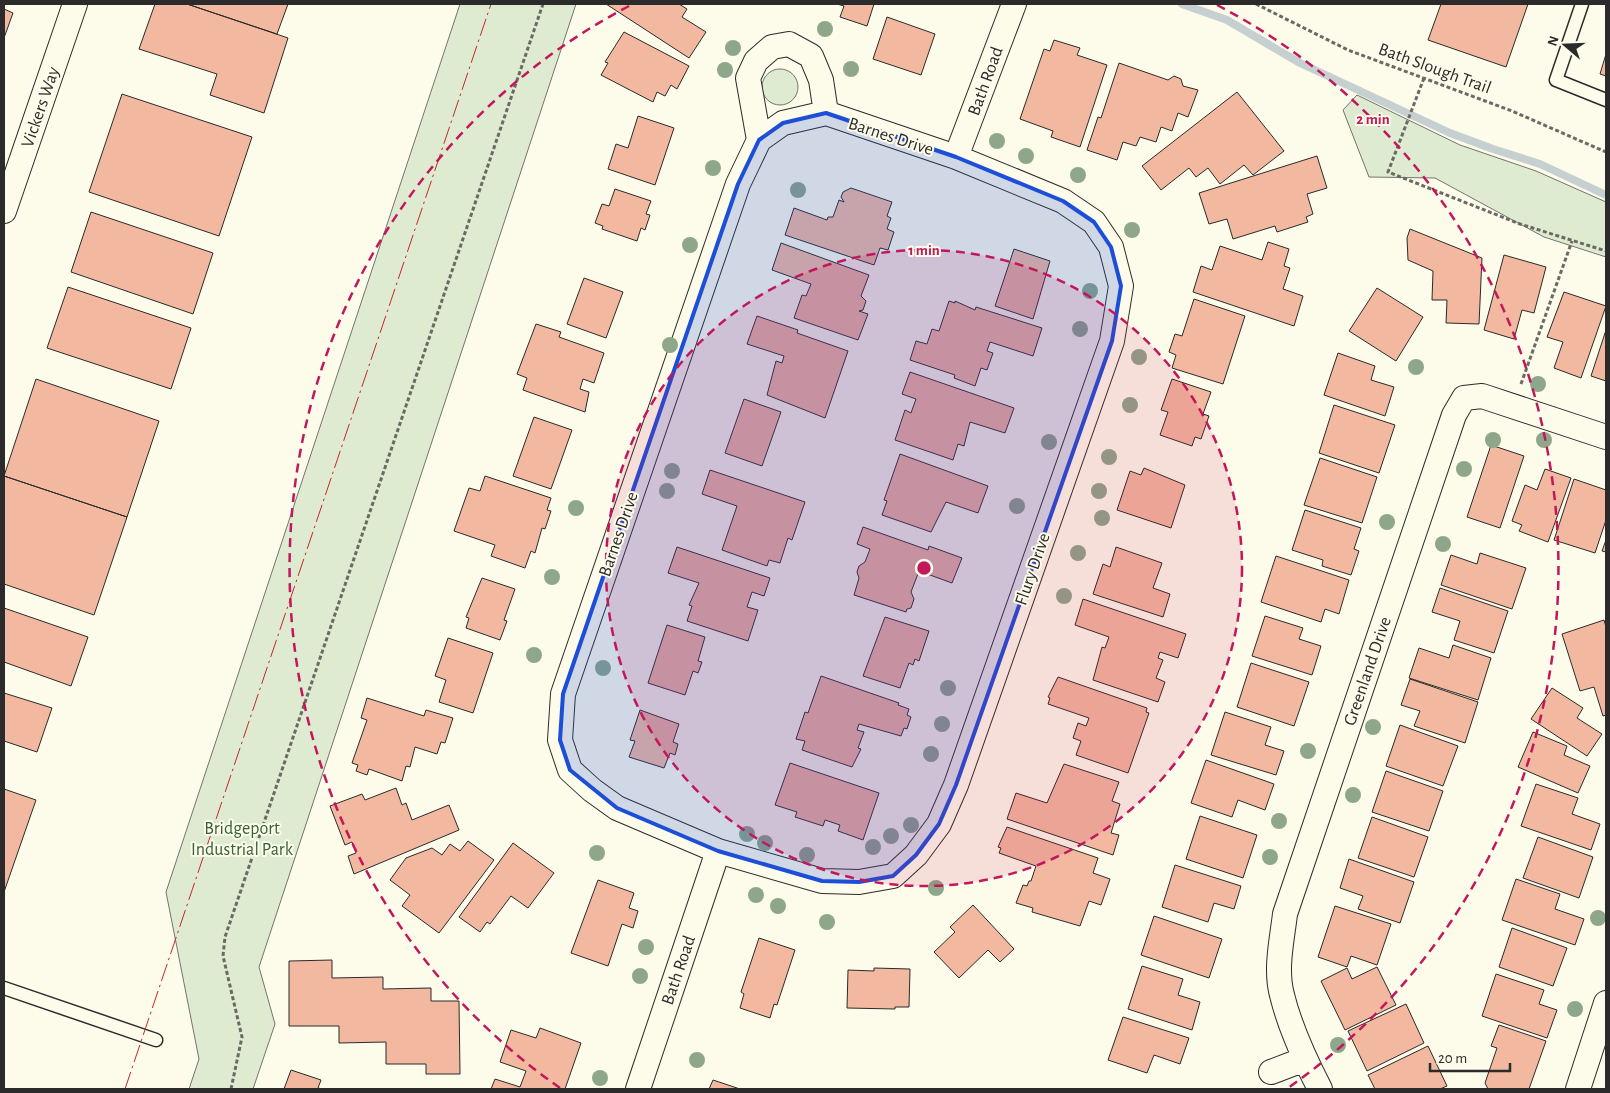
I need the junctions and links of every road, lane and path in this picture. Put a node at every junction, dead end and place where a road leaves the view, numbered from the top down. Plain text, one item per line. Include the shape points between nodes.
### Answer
1 (75, 4) edge
2 (543, 4) edge
3 (1014, 4) edge
4 (1256, 4) edge
5 (1582, 4) edge
6 (1424, 78) junction
7 (1606, 100) edge
8 (826, 113) junction
9 (758, 140) junction
10 (1606, 152) edge
11 (956, 157) junction
12 (4, 211) edge
13 (1572, 241) junction
14 (1606, 250) edge
15 (1514, 407) junction
16 (1606, 437) edge
17 (718, 851) junction
18 (4, 988) edge
19 (1606, 1003) edge
20 (156, 1040) dead end
21 (1304, 1059) junction
22 (1271, 1072) dead end
23 (231, 1089) edge
24 (638, 1089) edge
25 (1320, 1089) edge
26 (1578, 1089) edge

1 - 12 street, Vickers Way
2 - 23 path via 225,938 223,956 242,1037
3 - 11 street, Bath Road
4 - 6 path, Bath Slough Trail via 1326,41
5 - 7 lane via 1556,80
6 - 10 path, Bath Slough Trail
6 - 13 path via 1388,172
8 - 9 street, Barnes Drive via 783,124
8 - 9 street, Barnes Drive via 820,80 810,56 789,44 772,48 756,61 748,78
8 - 11 street, Barnes Drive
9 - 17 street, Barnes Drive via 738,184 563,694 560,740 570,770 617,808
11 - 17 street, Flury Drive via 1063,201 1094,222 1111,247 1120,286 1112,341 956,785 939,824 916,855 893,876 859,882 822,881
13 - 14 path
13 - 15 path
15 - 16 street, Greenland Drive
15 - 21 street, Greenland Drive via 1482,396 1464,398 1454,415 1285,914 1279,958 1282,994
17 - 24 street, Bath Road
18 - 20 lane
19 - 26 street
21 - 22 street
21 - 25 street, Greenland Drive

